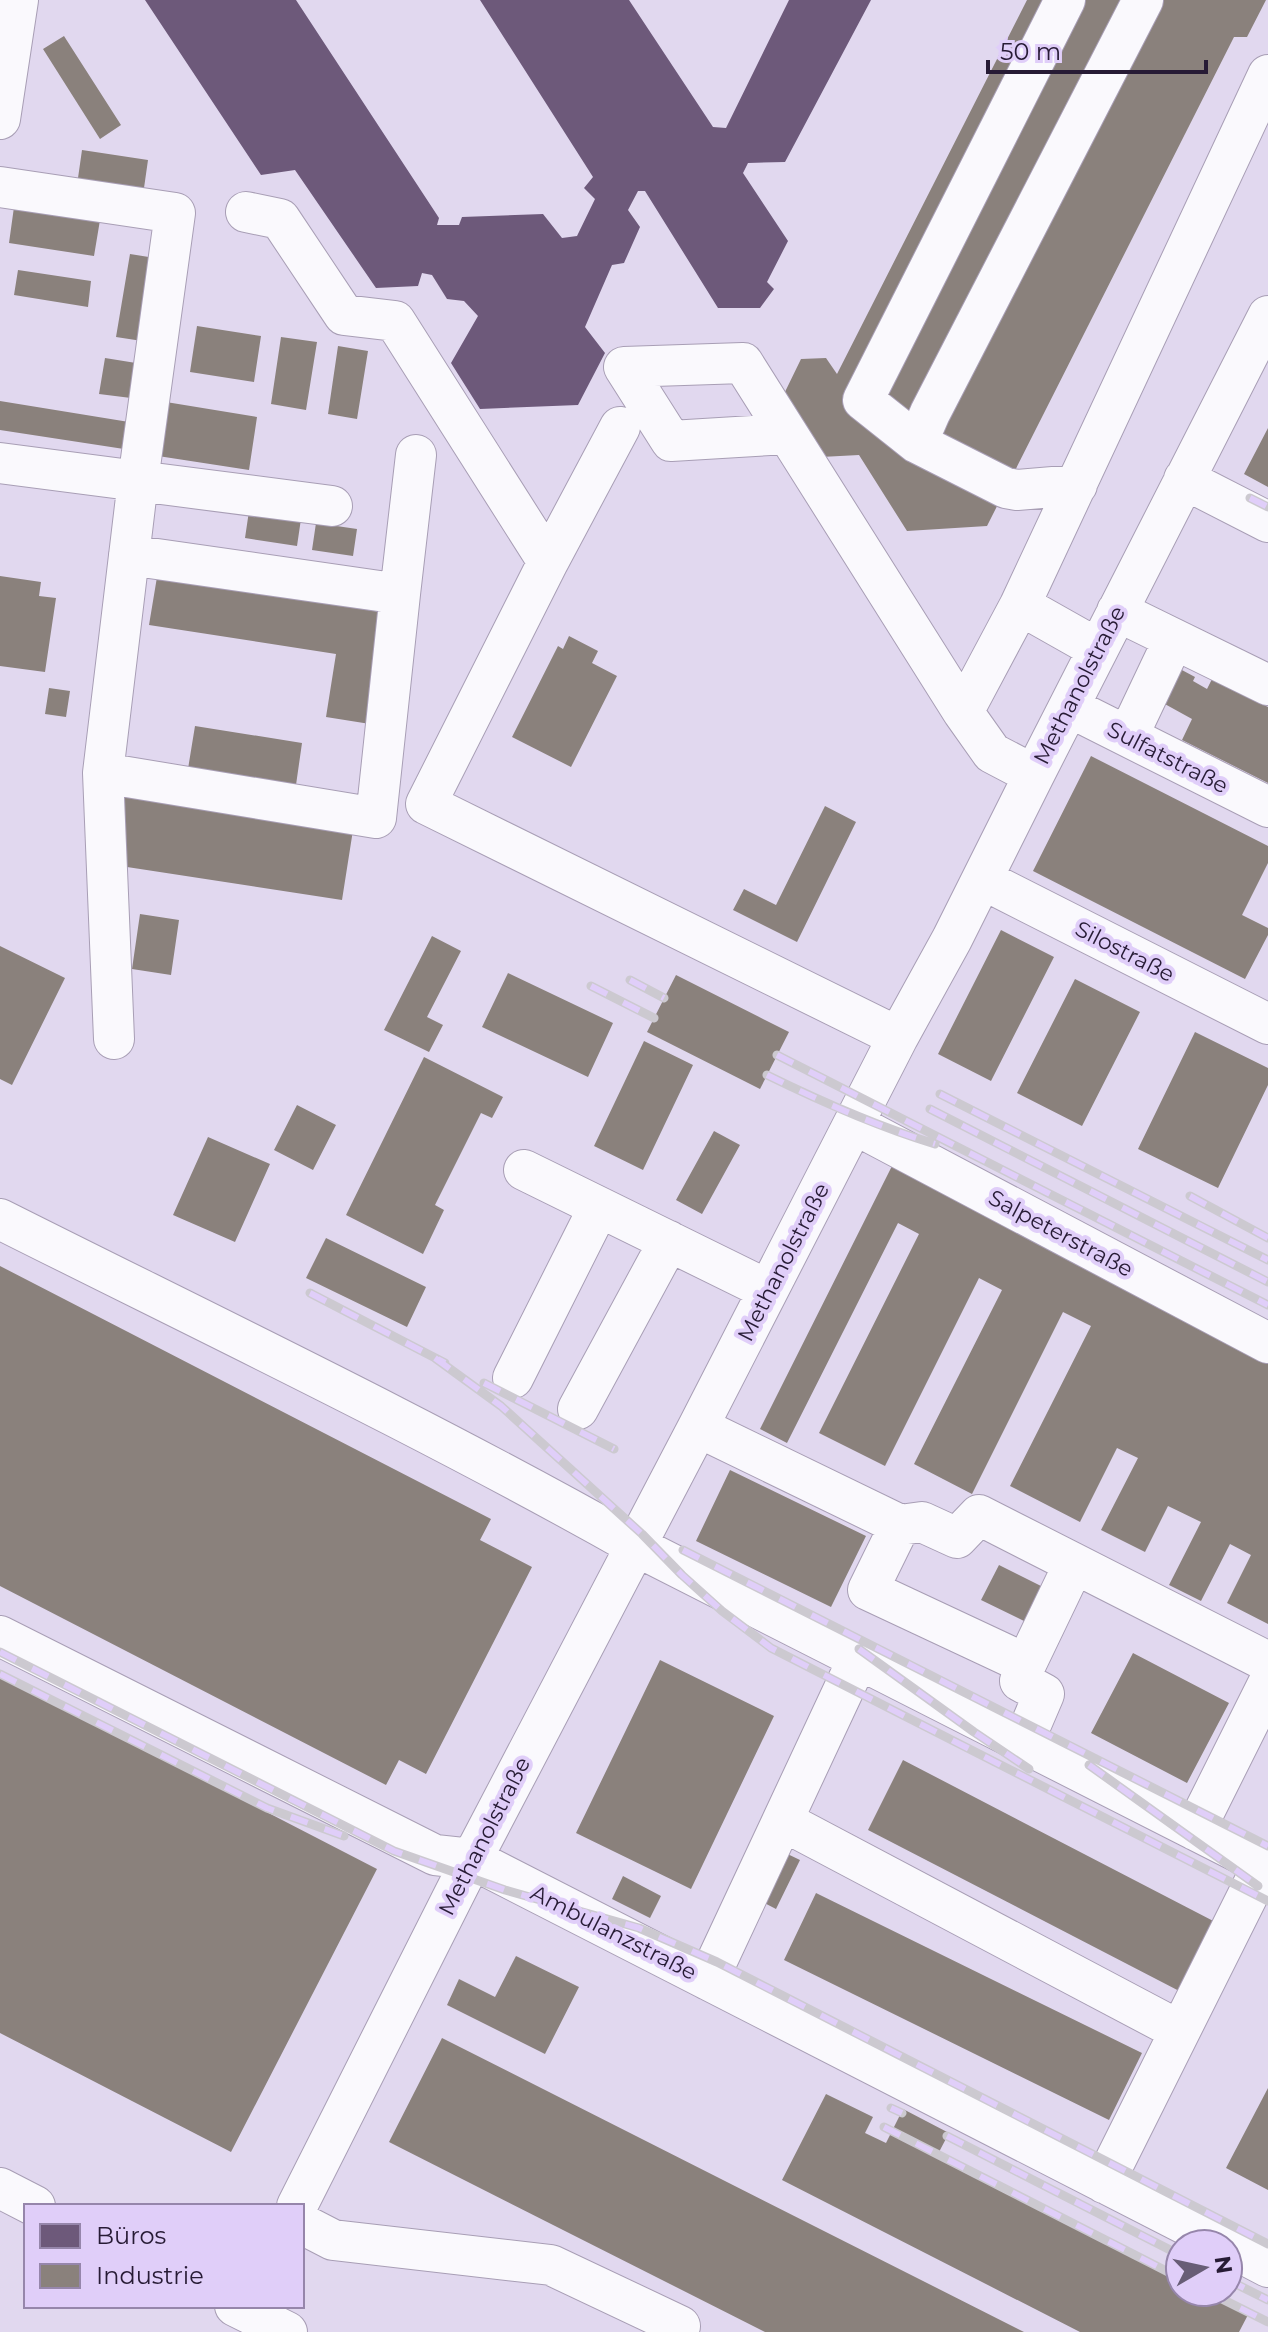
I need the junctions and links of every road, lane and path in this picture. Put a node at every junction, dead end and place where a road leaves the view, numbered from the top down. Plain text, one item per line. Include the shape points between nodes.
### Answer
1 (18, 0) edge
2 (1065, 0) edge
3 (1143, 0) edge
4 (1268, 75) edge
5 (0, 119) edge
6 (0, 187) edge
7 (246, 212) dead end
8 (1268, 316) edge
9 (620, 427) dead end
10 (787, 434) dead end
11 (917, 443) junction
12 (416, 455) dead end
13 (0, 463) edge
14 (1184, 479) junction
15 (138, 481) junction
16 (1077, 485) junction
17 (332, 506) dead end
18 (1268, 522) edge
19 (129, 555) junction
20 (548, 562) junction
21 (400, 594) junction
22 (1020, 605) junction
23 (1117, 611) junction
24 (1174, 639) junction
25 (1098, 649) junction
26 (1268, 685) edge
27 (1069, 707) junction
28 (963, 712) junction
29 (1128, 736) junction
30 (103, 773) junction
31 (1034, 775) junction
32 (1268, 807) edge
33 (982, 879) junction
34 (1267, 1019) edge
35 (898, 1037) junction
36 (114, 1039) dead end
37 (854, 1124) junction
38 (524, 1170) dead end
39 (599, 1207) junction
40 (0, 1219) edge
41 (669, 1241) junction
42 (768, 1290) junction
43 (1268, 1343) edge
44 (513, 1378) dead end
45 (578, 1409) dead end
46 (698, 1427) junction
47 (900, 1525) junction
48 (636, 1546) junction
49 (1074, 1564) junction
50 (0, 1636) edge
51 (858, 1659) junction
52 (1268, 1662) edge
53 (1026, 1664) junction
54 (1268, 1684) edge
55 (1023, 1743) junction
56 (783, 1821) junction
57 (1195, 1830) junction
58 (472, 1859) junction
59 (1266, 1866) edge
60 (708, 1980) junction
61 (1180, 2031) junction
62 (1104, 2183) junction
63 (0, 2188) edge
64 (31, 2204) edge
65 (298, 2204) edge
66 (304, 2225) edge
67 (1193, 2228) edge
68 (1244, 2254) edge
69 (1268, 2267) edge
70 (239, 2314) edge
71 (680, 2326) dead end
72 (287, 2332) edge

1 - 5 street
2 - 11 street via 863,400
3 - 11 street
4 - 16 street
6 - 15 street via 175,213
7 - 20 street via 280,219 344,315 395,321
8 - 14 street, Methanolstraße
9 - 20 street
10 - 28 street
11 - 16 street via 1006,488
12 - 21 street
13 - 15 street
14 - 18 street
14 - 23 street, Methanolstraße
15 - 17 street
15 - 19 street
16 - 22 street
19 - 21 street
19 - 30 street
20 - 35 street via 426,804
21 - 30 street via 376,818
22 - 25 street
22 - 28 street
23 - 24 street
23 - 25 street, Methanolstraße
24 - 26 street
24 - 29 street
25 - 27 street, Methanolstraße
27 - 29 street, Sulfatstraße
27 - 31 street, Methanolstraße
28 - 31 street via 992,753
29 - 32 street, Sulfatstraße
30 - 36 street
31 - 33 street, Methanolstraße
33 - 34 street, Silostraße
33 - 35 street, Methanolstraße
35 - 37 street, Methanolstraße
37 - 42 street, Methanolstraße
37 - 43 street, Salpeterstraße
38 - 39 street
39 - 41 street
39 - 44 street
40 - 48 street
41 - 42 street
41 - 45 street
42 - 46 street, Methanolstraße
46 - 47 street
46 - 48 street, Methanolstraße
47 - 49 street via 922,1522 957,1538 979,1515
47 - 53 street via 868,1590
48 - 51 street
48 - 58 street, Methanolstraße
49 - 52 street
49 - 53 street
50 - 58 street, Ambulanzstraße via 435,1855
51 - 55 street
51 - 56 street
53 - 55 street via 1020,1681 1044,1694
54 - 57 street
55 - 57 street
56 - 60 street
56 - 61 street
57 - 59 street
58 - 60 street, Ambulanzstraße
58 - 65 street, Methanolstraße
59 - 61 street
60 - 62 street, Ambulanzstraße
61 - 62 street
62 - 67 street, Ambulanzstraße
63 - 64 street
66 - 71 street via 333,2240 551,2265
68 - 69 street, Ambulanzstraße
70 - 72 street

